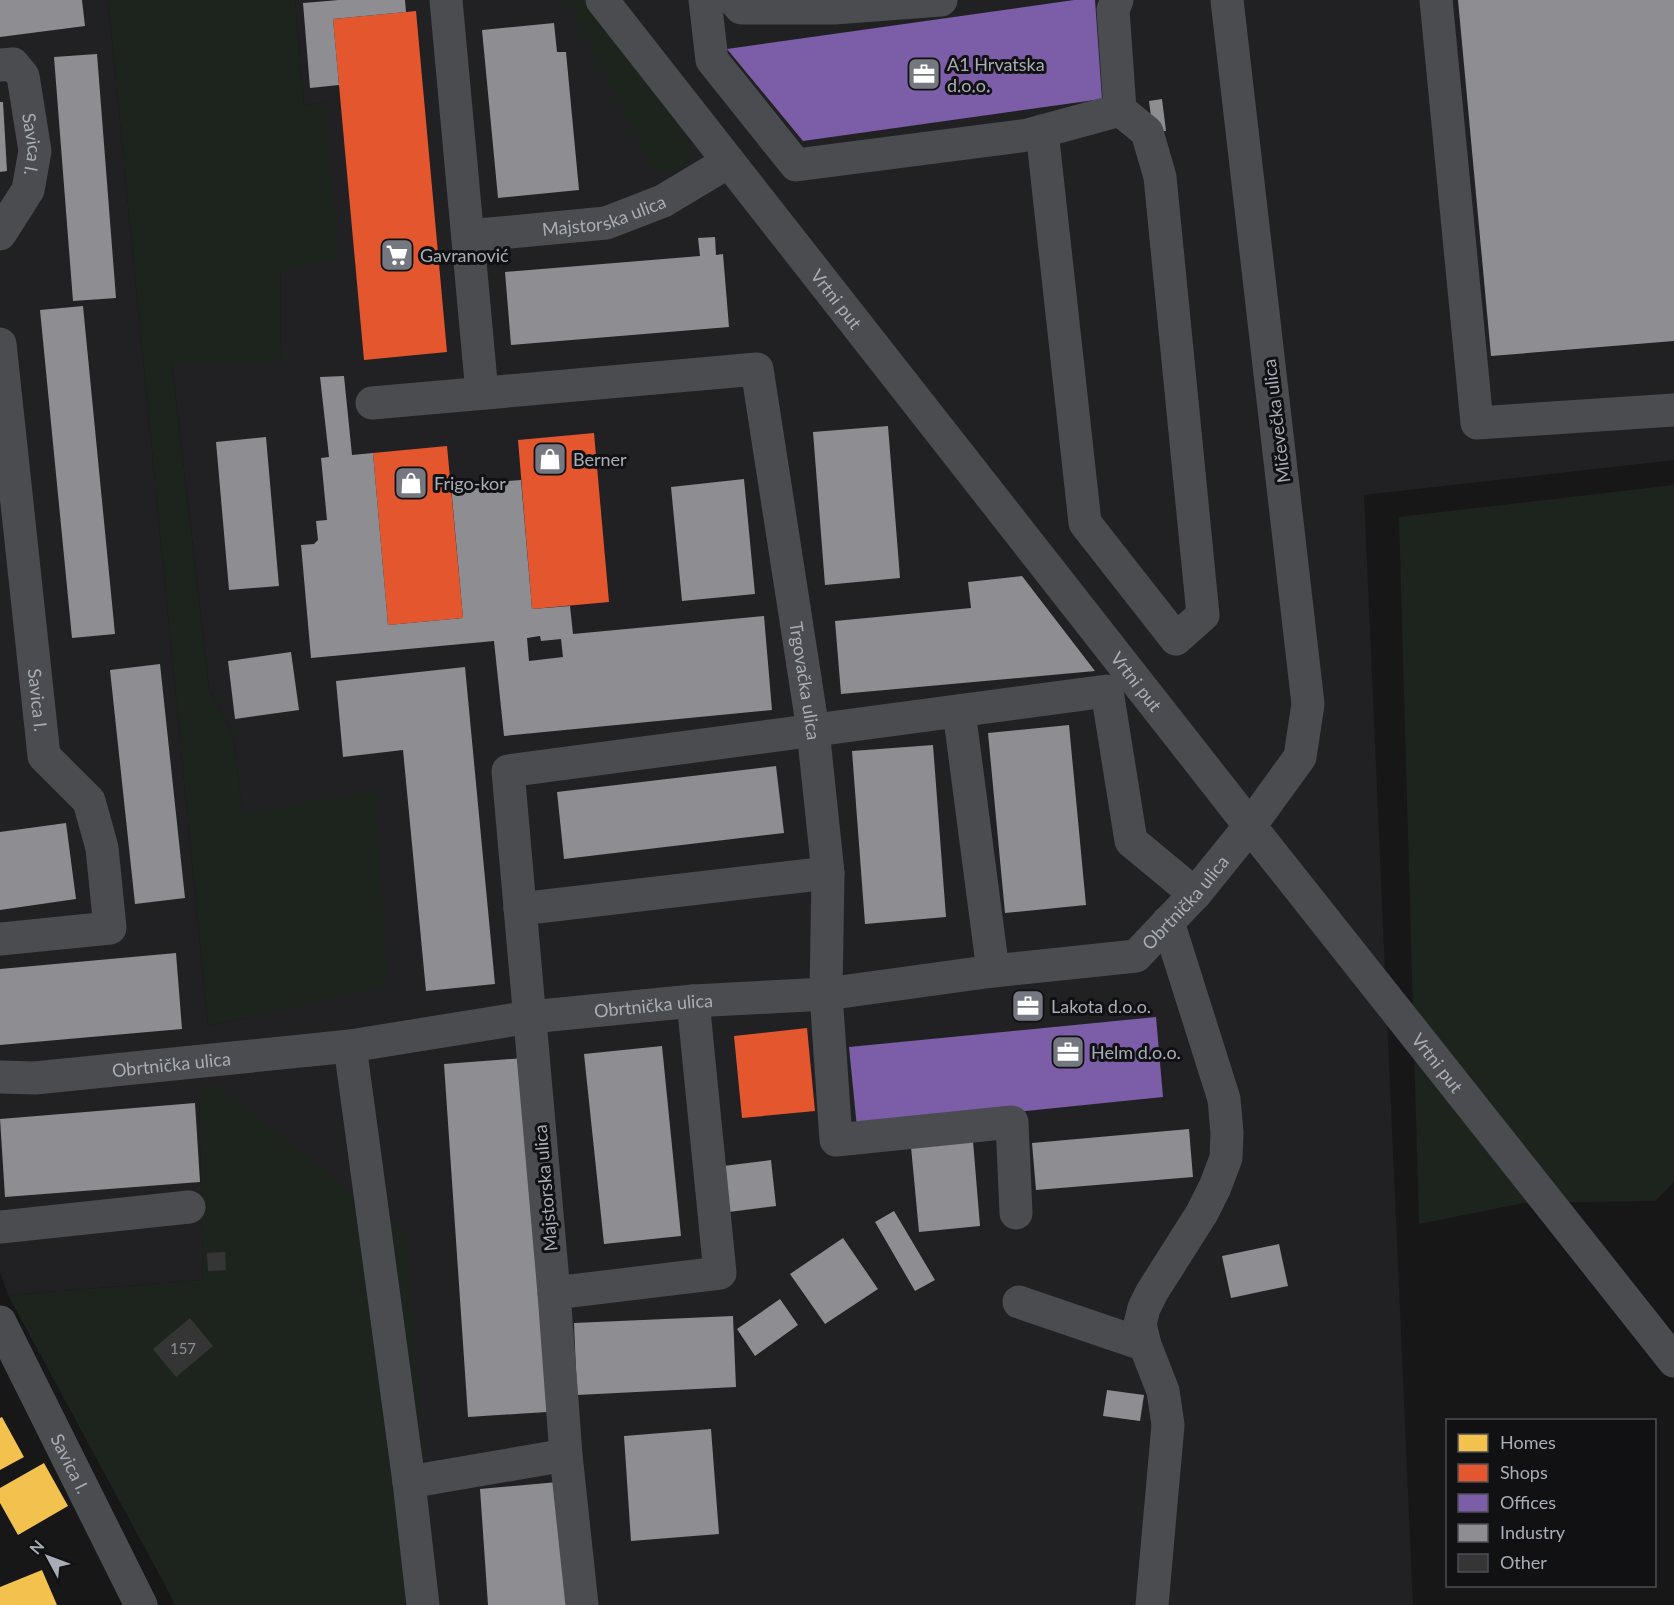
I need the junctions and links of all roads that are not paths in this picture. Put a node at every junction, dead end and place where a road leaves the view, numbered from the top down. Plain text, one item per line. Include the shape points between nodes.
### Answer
1 (446, 0) edge
2 (602, 0) edge
3 (705, 0) edge
4 (734, 0) edge
5 (941, 0) edge
6 (1118, 0) edge
7 (1227, 0) edge
8 (1436, 0) edge
9 (832, 4) edge
10 (0, 65) edge
11 (1120, 110) junction
12 (1042, 131) junction
13 (728, 162) junction
14 (0, 234) edge
15 (468, 236) junction
16 (0, 344) edge
17 (482, 393) junction
18 (372, 402) dead end
19 (1674, 410) edge
20 (958, 711) junction
21 (813, 730) junction
22 (1250, 826) junction
23 (828, 873) junction
24 (1195, 894) junction
25 (520, 909) junction
26 (1168, 922) junction
27 (0, 939) edge
28 (993, 971) junction
29 (826, 994) junction
30 (693, 1001) junction
31 (530, 1017) junction
32 (350, 1046) junction
33 (0, 1077) edge
34 (189, 1207) dead end
35 (1016, 1213) dead end
36 (0, 1227) edge
37 (554, 1293) junction
38 (1019, 1302) dead end
39 (0, 1322) edge
40 (1144, 1345) junction
41 (1674, 1361) edge
42 (566, 1455) junction
43 (409, 1482) junction
44 (141, 1605) edge
45 (423, 1605) edge
46 (582, 1605) edge
47 (1152, 1605) edge

1 - 15 street
2 - 13 street, Vrtni put
3 - 12 street via 712,60 796,165
4 - 9 street via 741,8
5 - 9 street
6 - 11 street via 1113,10
7 - 22 street, Mičevečka ulica via 1308,704 1300,757
8 - 19 street via 1477,423
10 - 14 street, Savica I. via 13,64 23,76 35,151 28,190
11 - 12 street
11 - 12 street via 1147,132 1160,177 1203,615 1176,639 1085,523
13 - 15 street, Majstorska ulica via 663,201 606,223
13 - 22 street, Vrtni put
15 - 17 street
16 - 27 street, Savica I. via 44,756 89,801 102,848 110,928
17 - 18 street
17 - 21 street, Trgovačka ulica via 757,369
20 - 21 street
20 - 24 street via 1107,692 1131,841
20 - 28 street
21 - 23 street, Trgovačka ulica
21 - 25 street, Majstorska ulica via 508,771
22 - 24 street, Obrtnička ulica
22 - 41 street, Vrtni put
23 - 25 street
23 - 29 street, Trgovačka ulica
24 - 26 street, Obrtnička ulica
25 - 31 street, Majstorska ulica
26 - 28 street, Obrtnička ulica via 1136,956
26 - 40 street via 1224,1099 1226,1158 1215,1187 1143,1308 1140,1324
28 - 29 street, Obrtnička ulica
29 - 30 street, Obrtnička ulica
29 - 35 street, Trgovačka ulica via 836,1140 1012,1122
30 - 31 street, Obrtnička ulica
30 - 37 street via 720,1273
31 - 32 street, Obrtnička ulica
31 - 37 street, Majstorska ulica
32 - 33 street, Obrtnička ulica via 35,1078
32 - 43 street
34 - 36 street
37 - 42 street, Majstorska ulica
38 - 40 street
39 - 44 street, Savica I.
40 - 47 street via 1163,1391 1168,1425
42 - 43 street
42 - 46 street, Majstorska ulica
43 - 45 street

